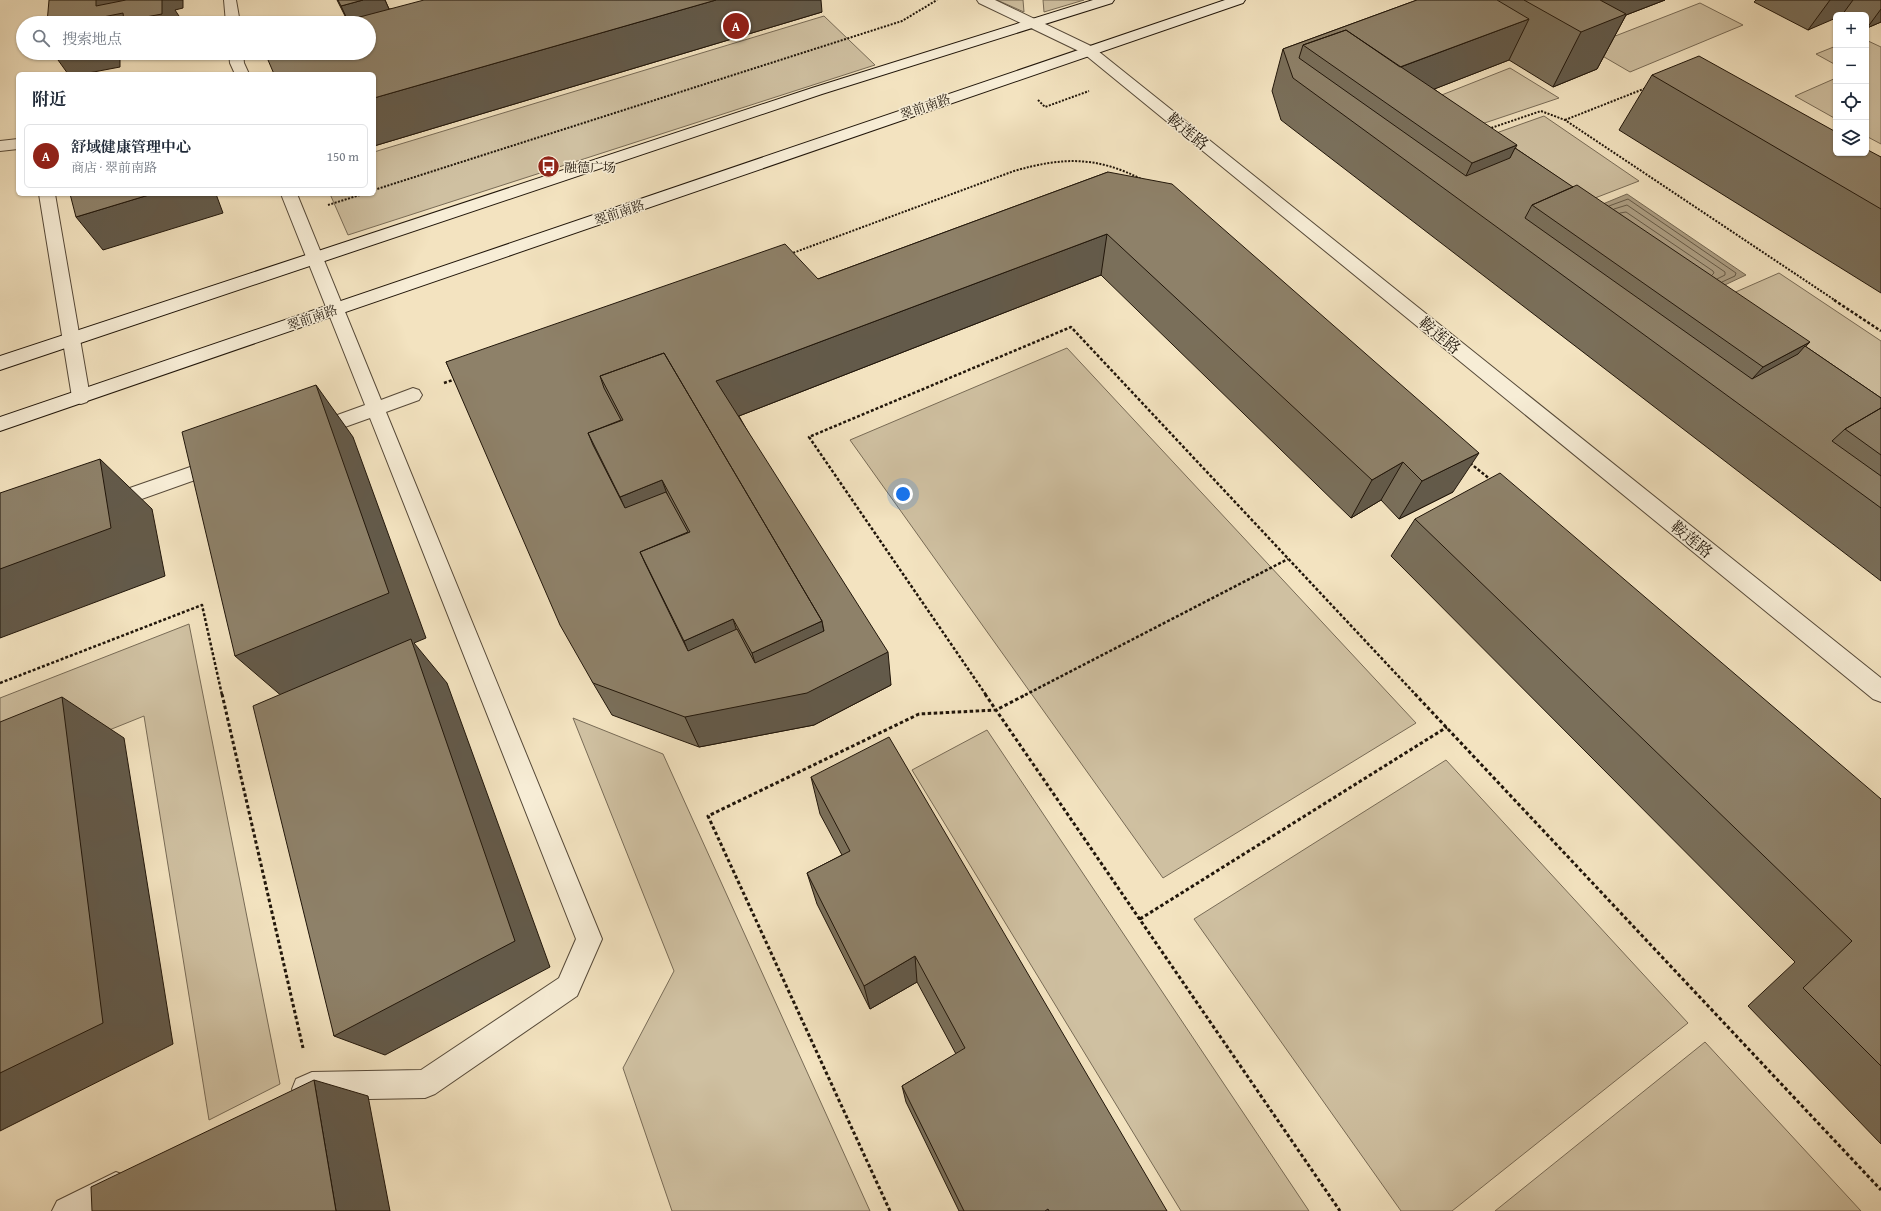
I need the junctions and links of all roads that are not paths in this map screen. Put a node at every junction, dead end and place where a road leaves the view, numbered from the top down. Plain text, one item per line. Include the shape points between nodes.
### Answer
1 (230, 0) edge
2 (984, 0) edge
3 (1107, 0) edge
4 (1238, 0) edge
5 (232, 16) edge
6 (1036, 23) junction
7 (1088, 50) junction
8 (237, 60) edge
9 (241, 72) edge
10 (16, 144) edge
11 (0, 146) edge
12 (47, 196) edge
13 (290, 196) edge
14 (315, 259) junction
15 (335, 309) junction
16 (71, 339) junction
17 (0, 363) edge
18 (413, 394) road end
19 (81, 397) junction
20 (376, 409) junction
21 (0, 424) edge
22 (294, 438) edge
23 (233, 459) edge
24 (90, 509) edge
25 (1881, 692) edge
26 (284, 1100) edge
27 (137, 1175) edge
28 (68, 1211) edge

1 - 5 lane
2 - 6 main road, 鞍莲路
3 - 6 main road
4 - 7 main road, 翠前南路
6 - 7 main road, 鞍莲路
6 - 14 main road via 818,91
7 - 15 main road, 翠前南路
7 - 25 main road, 鞍莲路
8 - 9 lane
10 - 11 main road
12 - 16 lane
13 - 14 lane
14 - 15 lane
14 - 16 main road
15 - 19 main road, 翠前南路
15 - 20 lane
16 - 17 main road
16 - 19 lane
18 - 20 lane
19 - 21 main road, 翠前南路
20 - 22 lane
20 - 26 lane via 588,939 568,987 425,1084 312,1086
23 - 24 lane
27 - 28 lane

